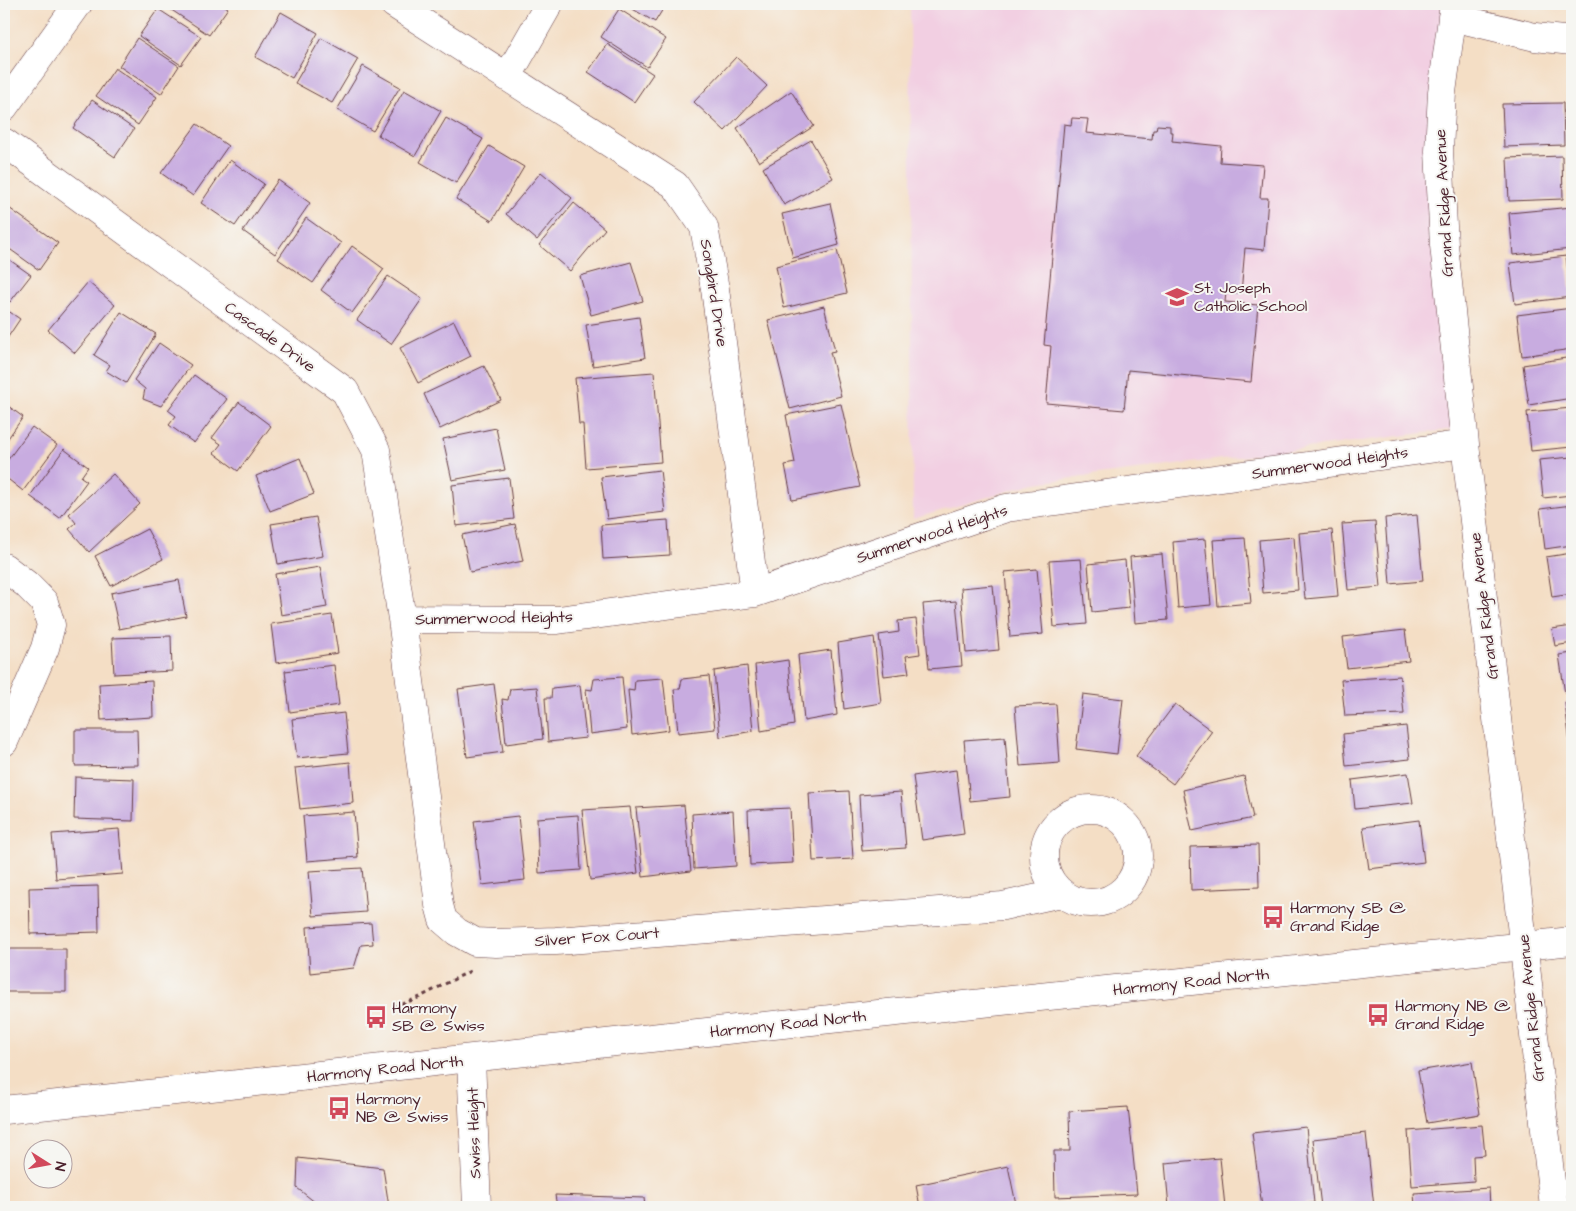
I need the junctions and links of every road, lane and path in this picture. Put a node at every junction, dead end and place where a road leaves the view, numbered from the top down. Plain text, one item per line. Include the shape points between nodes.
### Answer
1 (78, 4) edge
2 (394, 4) edge
3 (549, 4) edge
4 (1453, 10) edge
5 (1572, 40) edge
6 (508, 76) junction
7 (4, 107) edge
8 (4, 142) edge
9 (1465, 444) junction
10 (4, 567) edge
11 (755, 593) junction
12 (402, 619) junction
13 (4, 742) edge
14 (1061, 894) dead end
15 (1572, 941) edge
16 (475, 942) junction
17 (1524, 947) junction
18 (394, 1007) dead end
19 (471, 1059) junction
20 (4, 1110) edge
21 (477, 1207) edge
22 (1554, 1207) edge

1 - 7 street
2 - 6 street, Songbird Drive
3 - 6 street
4 - 5 street via 1535,37
4 - 9 street, Grand Ridge Avenue via 1442,92 1439,151 1444,245
6 - 11 street, Songbird Drive via 675,185 704,227
8 - 12 street, Cascade Drive via 344,391 376,450
9 - 11 street, Summerwood Heights via 1006,508
9 - 17 street, Grand Ridge Avenue
10 - 13 street via 44,602 51,624 45,648
11 - 12 street, Summerwood Heights via 558,620
12 - 16 street via 439,905 443,920 456,932
14 - 16 street, Silver Fox Court via 1003,906 556,941
15 - 17 street, Harmony Road North
16 - 18 path via 478,967
17 - 19 street, Harmony Road North
17 - 22 street, Grand Ridge Avenue
19 - 20 street, Harmony Road North
19 - 21 street, Swiss Height

